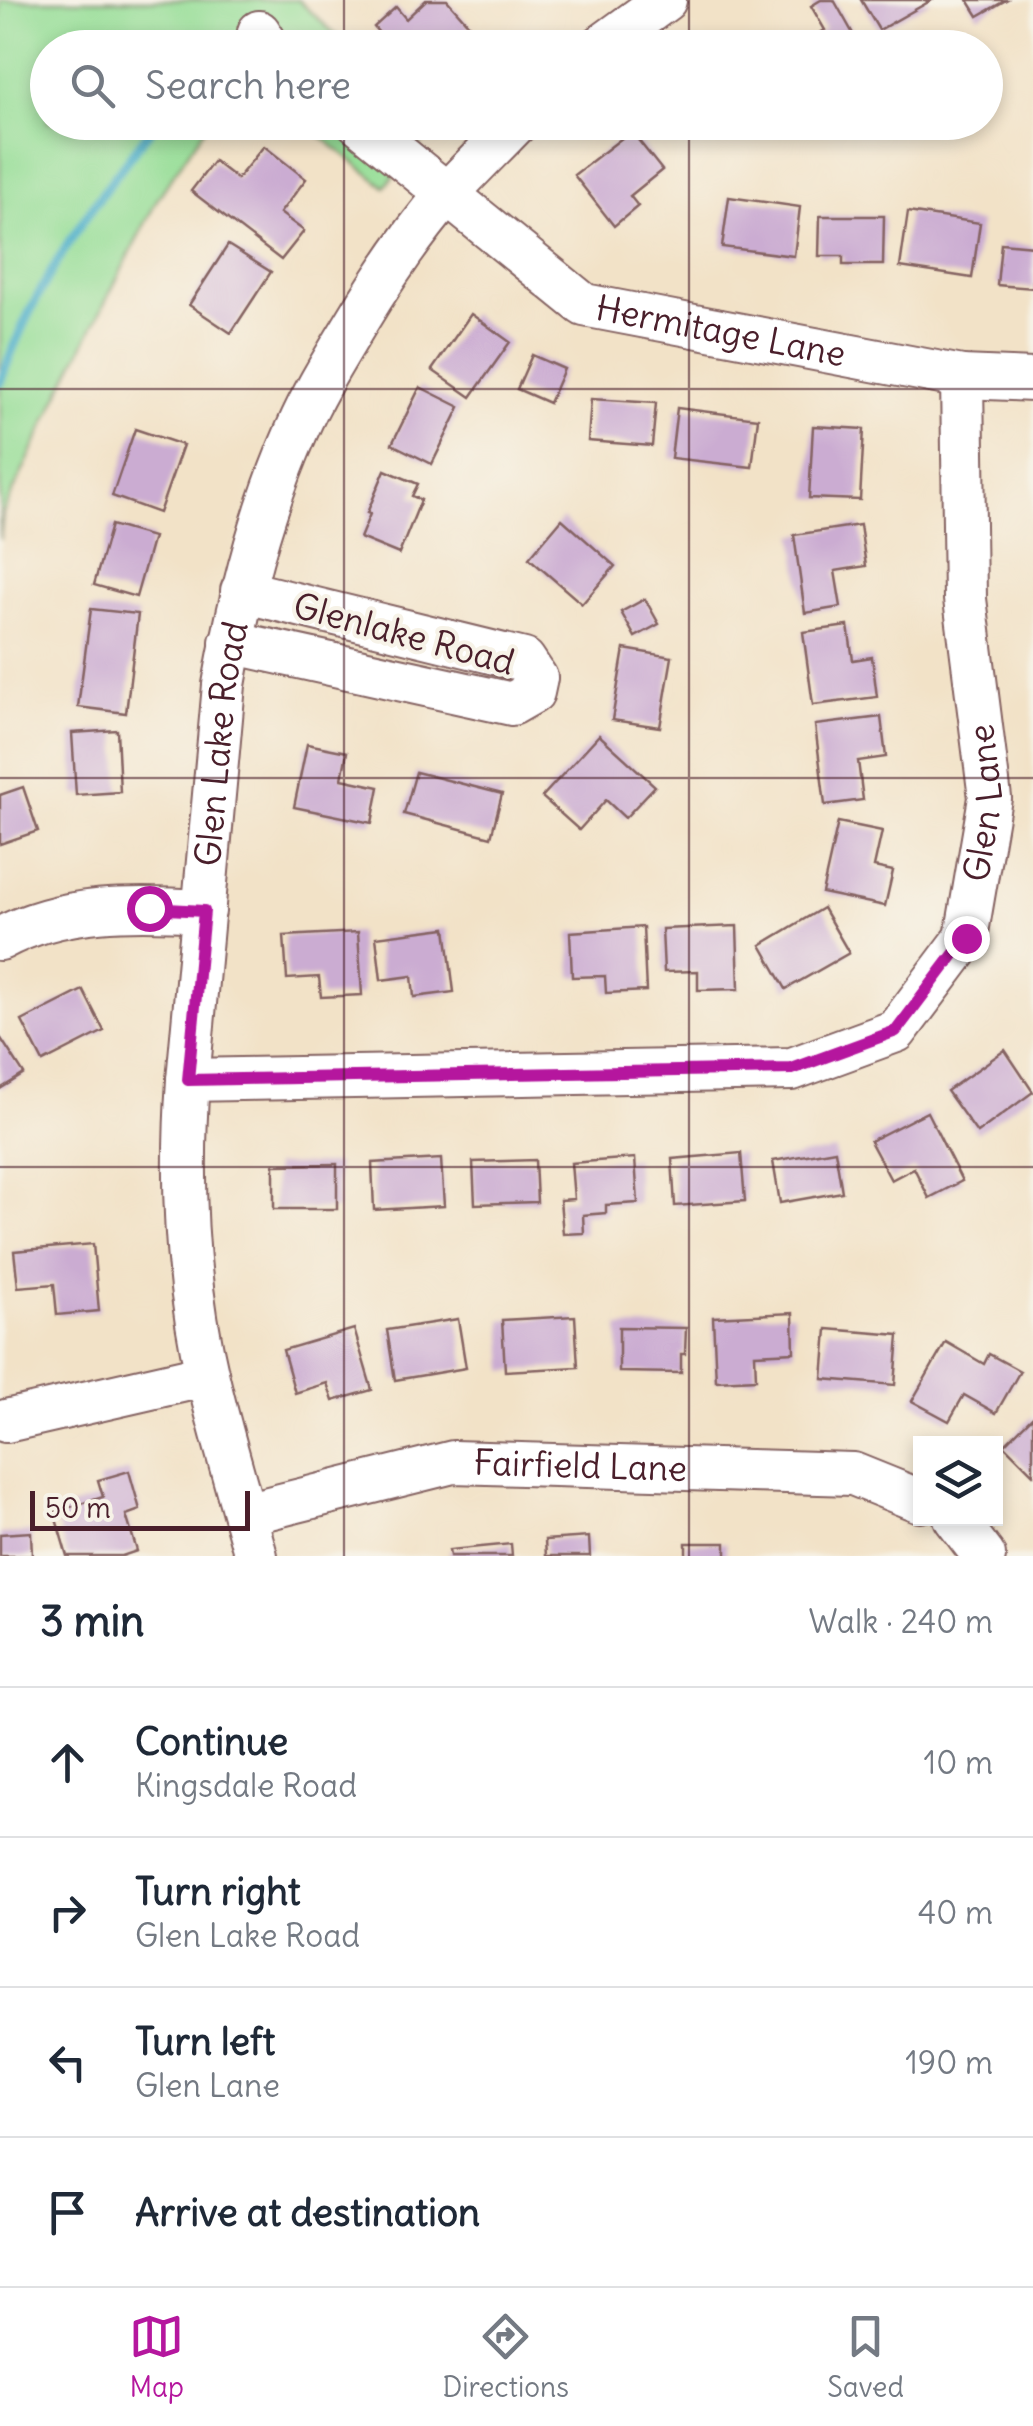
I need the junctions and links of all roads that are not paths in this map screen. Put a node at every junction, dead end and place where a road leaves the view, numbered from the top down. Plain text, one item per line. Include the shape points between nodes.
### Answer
1 (664, 0) edge
2 (624, 30) edge
3 (380, 140) edge
4 (500, 140) edge
5 (447, 195) junction
6 (962, 377) junction
7 (1033, 380) edge
8 (242, 591) junction
9 (231, 642) junction
10 (204, 911) junction
11 (0, 939) edge
12 (188, 1080) junction
13 (207, 1375) junction
14 (6, 1421) dead end
15 (913, 1499) edge
16 (245, 1514) junction
17 (960, 1526) edge
18 (256, 1556) edge
19 (984, 1556) edge

1 - 2 street
3 - 5 street, Hermitage Lane
4 - 5 street, Glen Lake Road
5 - 6 street, Hermitage Lane via 584,306
5 - 8 street, Glen Lake Road via 384,276 298,427
6 - 7 street, Hermitage Lane
6 - 12 street, Glen Lane via 965,600 990,798 966,938 896,1031 792,1069
8 - 9 street, Glen Lake Road
8 - 9 street, Glenlake Road via 524,660 536,678 533,692 512,704
9 - 10 street, Glen Lake Road
10 - 11 street via 97,911 47,919
10 - 12 street, Glen Lake Road
12 - 13 street, Glen Lake Road via 186,1239
13 - 14 street
13 - 16 street, Glen Lake Road
15 - 16 street, Fairfield Lane via 853,1474 453,1462
16 - 18 street, Glen Lake Road
17 - 19 street

